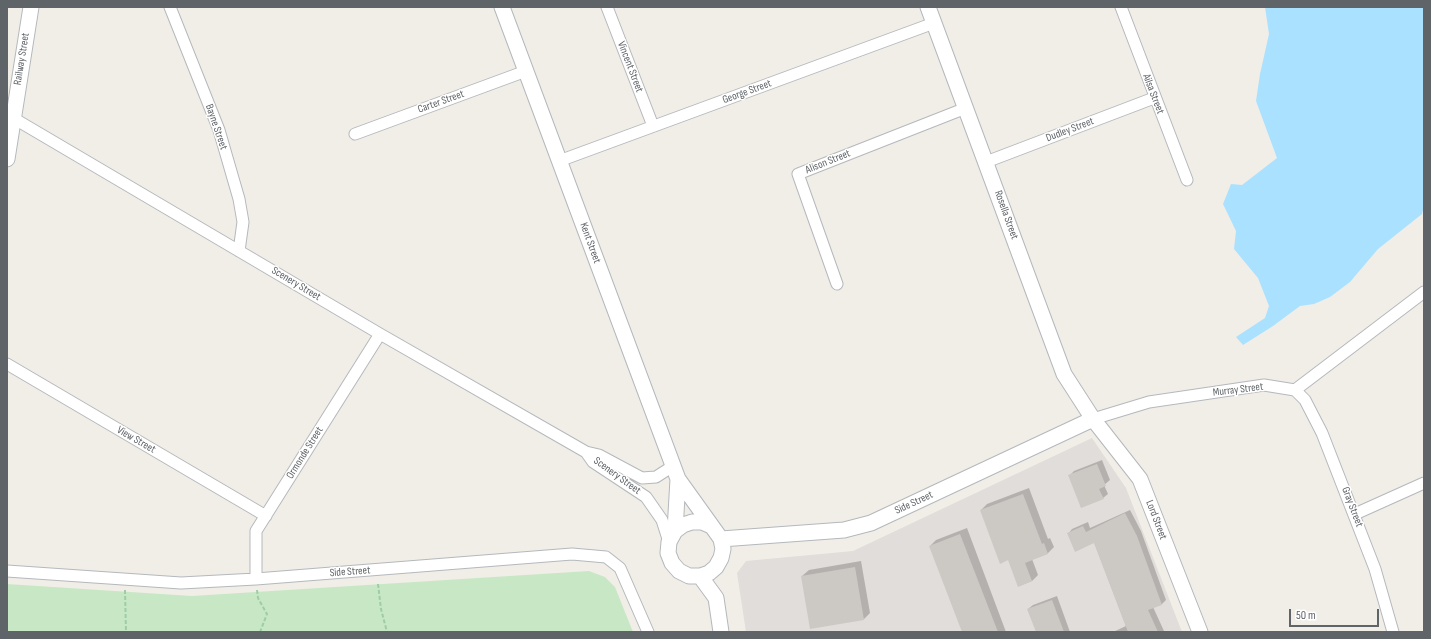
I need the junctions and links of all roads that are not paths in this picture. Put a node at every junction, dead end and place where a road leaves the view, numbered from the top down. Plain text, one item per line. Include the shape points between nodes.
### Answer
1 (30, 7) edge
2 (170, 7) edge
3 (502, 7) edge
4 (607, 7) edge
5 (928, 7) edge
6 (1121, 7) edge
7 (934, 23) junction
8 (526, 71) junction
9 (1154, 98) junction
10 (966, 108) junction
11 (10, 116) edge
12 (653, 126) junction
13 (355, 134) dead end
14 (7, 159) edge
15 (559, 161) junction
16 (986, 162) junction
17 (1187, 180) dead end
18 (239, 251) junction
19 (836, 284) dead end
20 (1424, 292) edge
21 (380, 334) junction
22 (7, 364) edge
23 (1294, 390) junction
24 (1093, 419) junction
25 (586, 452) junction
26 (675, 472) junction
27 (1424, 482) edge
28 (1355, 514) junction
29 (266, 516) junction
30 (711, 526) junction
31 (672, 536) junction
32 (721, 539) junction
33 (7, 571) edge
34 (700, 576) junction
35 (256, 579) junction
36 (648, 632) edge
37 (721, 632) edge
38 (1200, 632) edge
39 (1393, 632) edge

1 - 11 street, Railway Street
2 - 18 street, Bayne Street via 219,130 239,198 243,222
3 - 8 street, Kent Street
4 - 12 street, Vincent Street
5 - 7 street, Rosella Street
6 - 9 street, Ailsa Street
7 - 10 street, Rosella Street
7 - 12 street, George Street
8 - 13 street, Carter Street
8 - 15 street, Kent Street
9 - 16 street, Dudley Street
9 - 17 street, Ailsa Street
10 - 16 street, Rosella Street
10 - 19 street, Alison Street via 798,174
11 - 14 street, Railway Street
11 - 18 street, Scenery Street
12 - 15 street, George Street
15 - 26 street, Kent Street
16 - 24 street, Rosella Street via 1064,374
18 - 21 street, Scenery Street
20 - 23 street
21 - 25 street, Scenery Street
21 - 29 street, Ormonde Street
22 - 29 street, View Street
23 - 24 street, Murray Street via 1257,386 1149,402
23 - 28 street, Gray Street via 1305,400 1313,413
24 - 32 street, Side Street via 871,523 844,530
24 - 38 street, Lord Street via 1140,480
25 - 26 street, Scenery Street via 599,455 642,478
25 - 31 street, Scenery Street via 593,462 646,497
26 - 30 street, Kent Street
26 - 31 street, Kent Street
27 - 28 street
28 - 39 street, Gray Street via 1375,569
29 - 35 street, Ormonde Street via 256,532
30 - 31 street via 702,522 692,522 683,525
30 - 32 street
31 - 34 street via 668,553 672,563 679,571 689,576
32 - 34 street via 723,549 719,563 709,573
33 - 35 street, Side Street via 181,583
34 - 37 street via 716,598
35 - 36 street, Side Street via 572,554 606,557 620,568

